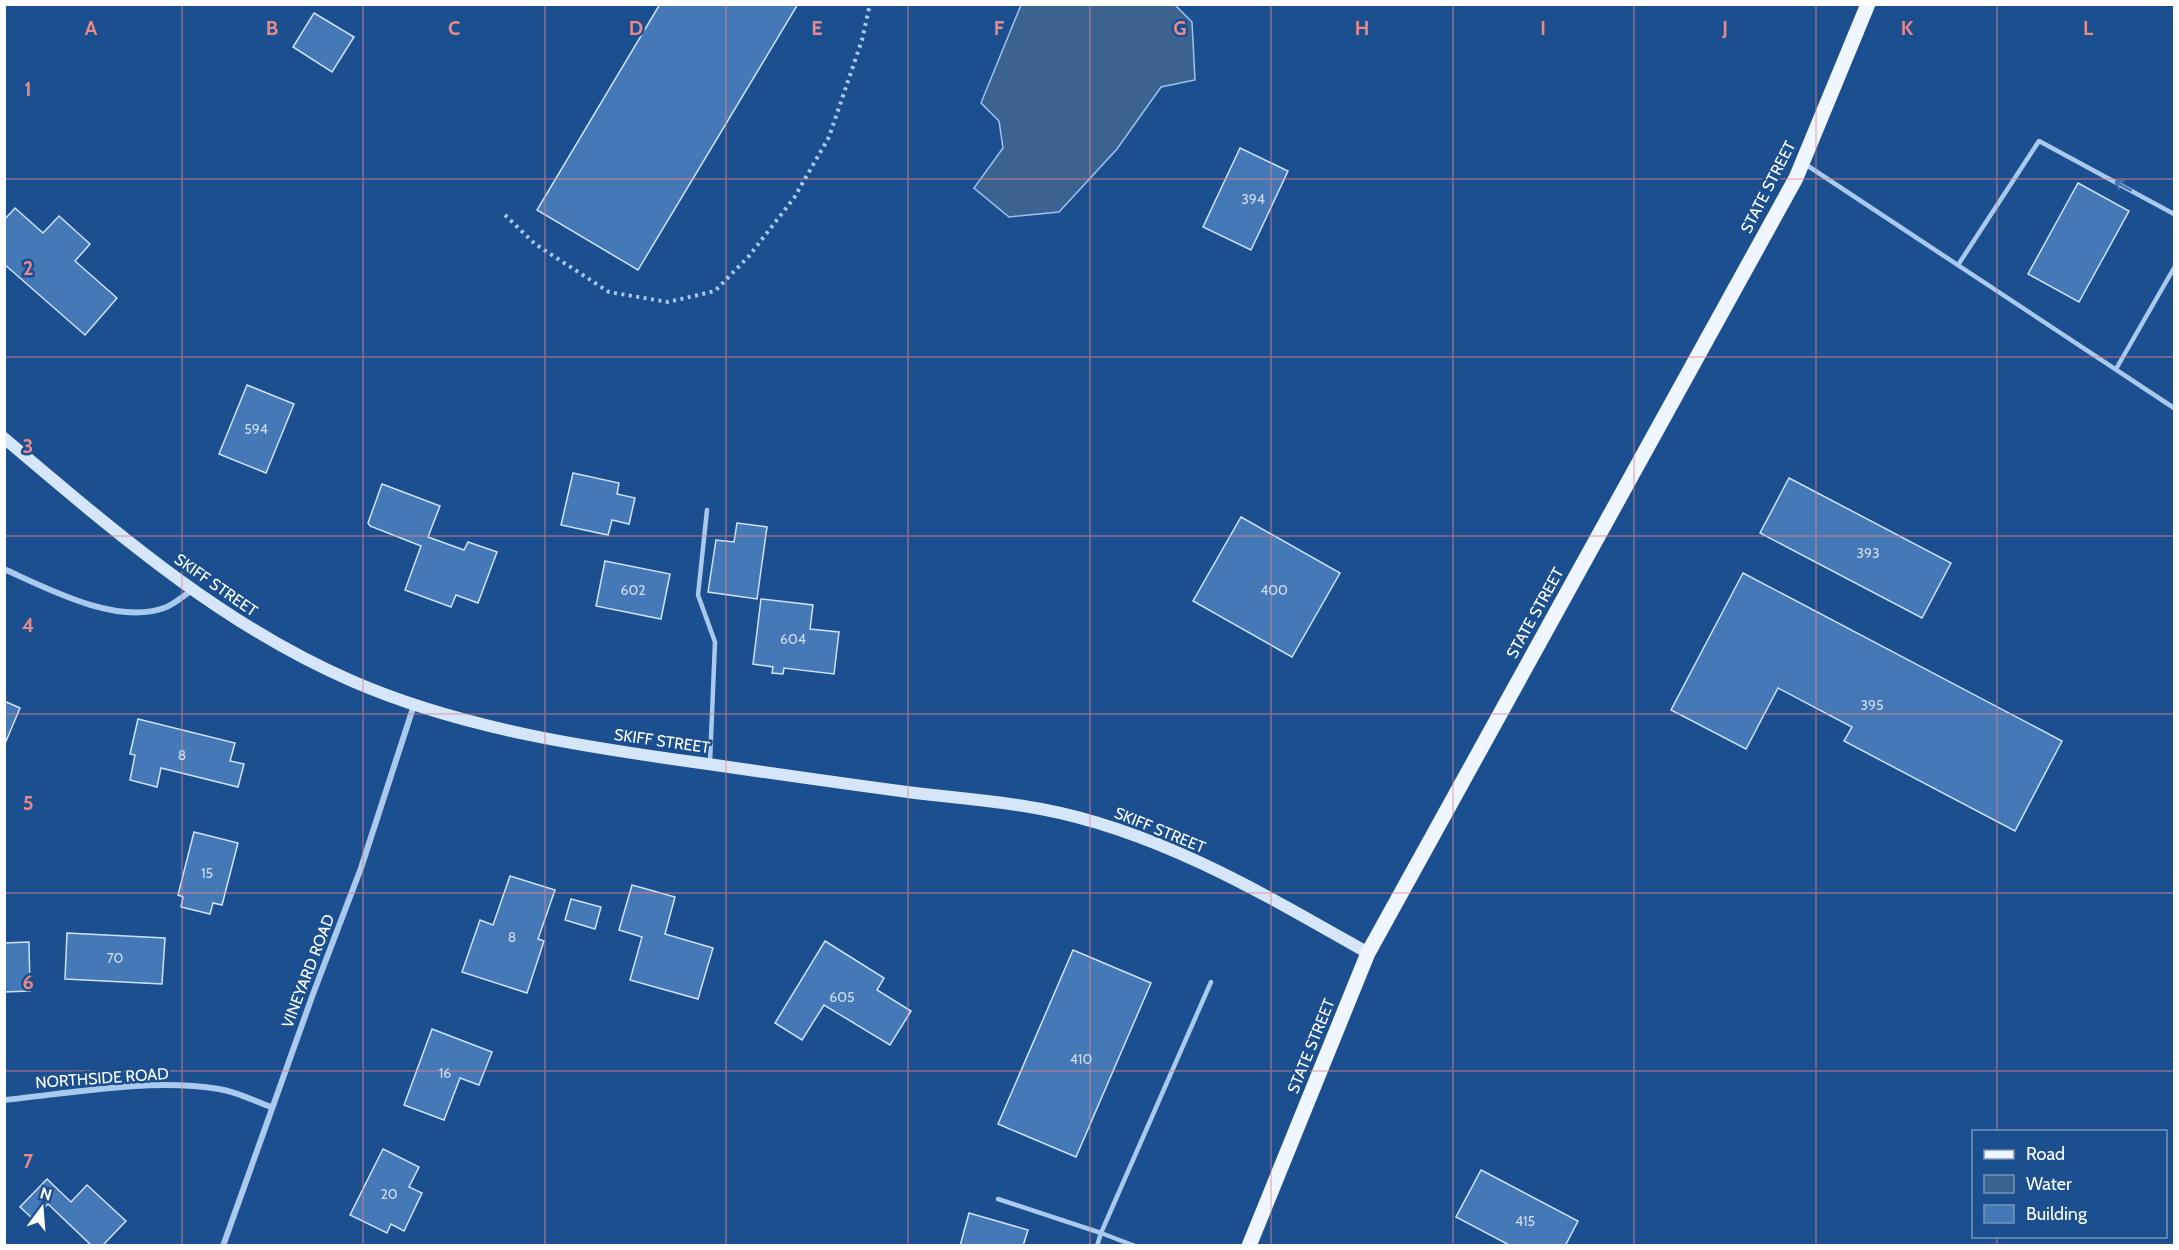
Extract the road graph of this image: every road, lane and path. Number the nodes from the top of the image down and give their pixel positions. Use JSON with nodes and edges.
{"nodes":[{"id":1,"x":870,"y":4,"type":"edge"},
{"id":2,"x":1868,"y":4,"type":"edge"},
{"id":3,"x":1802,"y":163,"type":"junction"},
{"id":4,"x":505,"y":214,"type":"dead end"},
{"id":5,"x":2175,"y":214,"type":"edge"},
{"id":6,"x":1958,"y":265,"type":"junction"},
{"id":7,"x":2175,"y":268,"type":"edge"},
{"id":8,"x":2116,"y":369,"type":"junction"},
{"id":9,"x":2175,"y":408,"type":"edge"},
{"id":10,"x":4,"y":438,"type":"edge"},
{"id":11,"x":707,"y":510,"type":"dead end"},
{"id":12,"x":4,"y":569,"type":"edge"},
{"id":13,"x":191,"y":591,"type":"junction"},
{"id":14,"x":414,"y":704,"type":"junction"},
{"id":15,"x":710,"y":765,"type":"junction"},
{"id":16,"x":1368,"y":953,"type":"junction"},
{"id":17,"x":1211,"y":982,"type":"dead end"},
{"id":18,"x":4,"y":1100,"type":"edge"},
{"id":19,"x":271,"y":1107,"type":"junction"},
{"id":20,"x":998,"y":1199,"type":"dead end"},
{"id":21,"x":1101,"y":1233,"type":"junction"},
{"id":22,"x":223,"y":1245,"type":"edge"},
{"id":23,"x":1097,"y":1245,"type":"edge"},
{"id":24,"x":1135,"y":1245,"type":"edge"},
{"id":25,"x":1249,"y":1245,"type":"edge"}],
"edges":[{"from":1,"to":4,"type":"path"},
{"from":2,"to":3,"type":"main road","name":"STATE STREET"},
{"from":3,"to":6,"type":"lane"},
{"from":3,"to":16,"type":"main road","name":"STATE STREET"},
{"from":5,"to":6,"type":"lane","one_way":true},
{"from":6,"to":8,"type":"lane"},
{"from":7,"to":8,"type":"lane"},
{"from":8,"to":9,"type":"lane"},
{"from":10,"to":13,"type":"main road","name":"SKIFF STREET"},
{"from":11,"to":15,"type":"lane"},
{"from":12,"to":13,"type":"street"},
{"from":13,"to":14,"type":"main road","name":"SKIFF STREET"},
{"from":14,"to":15,"type":"main road","name":"SKIFF STREET"},
{"from":14,"to":19,"type":"street","name":"VINEYARD ROAD"},
{"from":15,"to":16,"type":"main road","name":"SKIFF STREET"},
{"from":16,"to":25,"type":"main road","name":"STATE STREET"},
{"from":17,"to":21,"type":"lane"},
{"from":18,"to":19,"type":"street","name":"NORTHSIDE ROAD"},
{"from":19,"to":22,"type":"street","name":"VINEYARD ROAD"},
{"from":20,"to":21,"type":"lane"},
{"from":21,"to":23,"type":"lane"},
{"from":21,"to":24,"type":"lane"}]}
